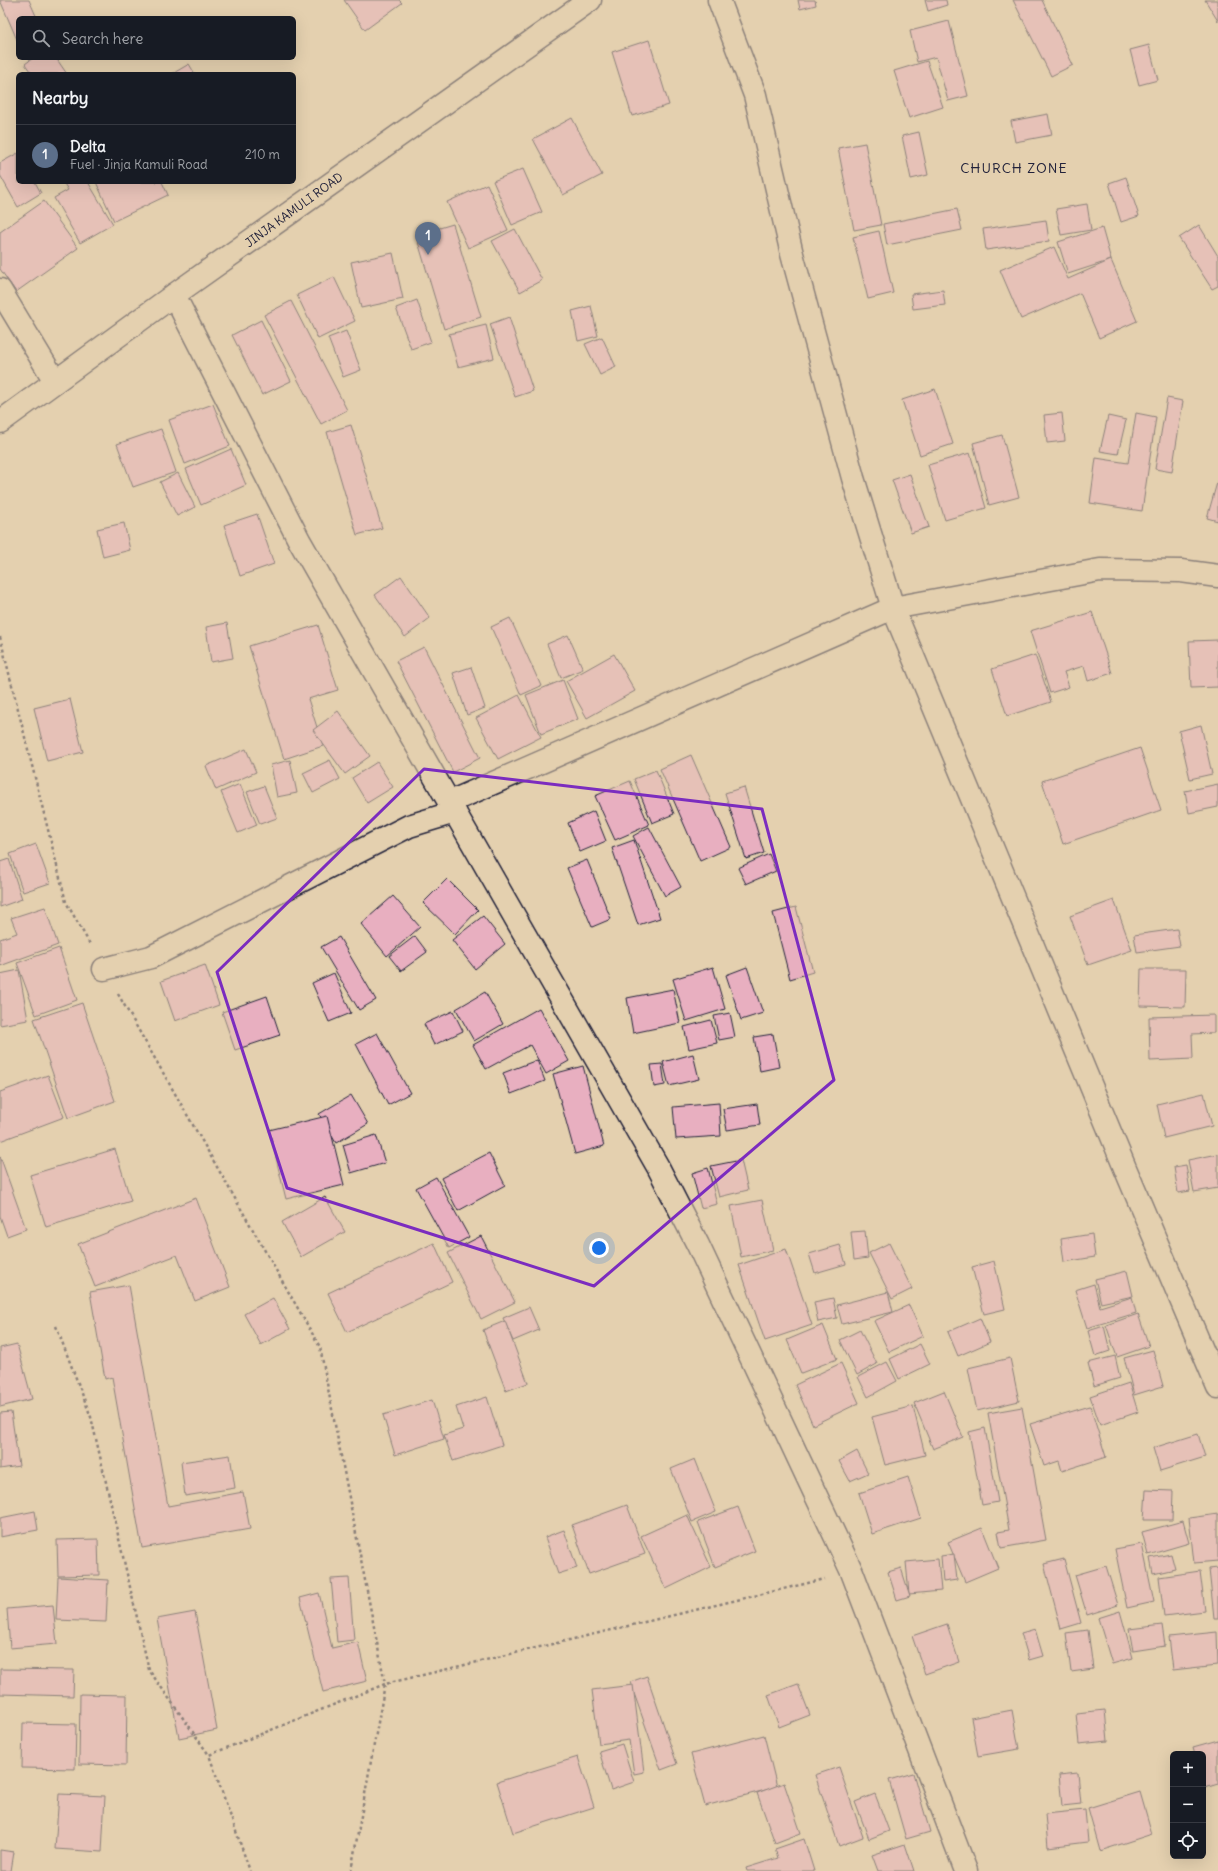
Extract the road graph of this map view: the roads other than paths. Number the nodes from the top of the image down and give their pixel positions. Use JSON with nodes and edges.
{"nodes":[{"id":1,"x":590,"y":0,"type":"edge"},
{"id":2,"x":719,"y":0,"type":"edge"},
{"id":3,"x":0,"y":290,"type":"edge"},
{"id":4,"x":174,"y":295,"type":"junction"},
{"id":5,"x":55,"y":381,"type":"junction"},
{"id":6,"x":0,"y":422,"type":"edge"},
{"id":7,"x":1218,"y":576,"type":"edge"},
{"id":8,"x":893,"y":608,"type":"junction"},
{"id":9,"x":453,"y":808,"type":"junction"},
{"id":10,"x":104,"y":969,"type":"road end"},
{"id":11,"x":1218,"y":1387,"type":"edge"},
{"id":12,"x":966,"y":1871,"type":"edge"}],
"edges":[{"from":1,"to":4,"type":"street","name":"JINJA KAMULI ROAD"},
{"from":2,"to":8,"type":"street"},
{"from":3,"to":5,"type":"street"},
{"from":4,"to":5,"type":"street","name":"JINJA KAMULI ROAD"},
{"from":4,"to":9,"type":"street"},
{"from":5,"to":6,"type":"street","name":"JINJA KAMULI ROAD"},
{"from":7,"to":8,"type":"street"},
{"from":8,"to":9,"type":"street"},
{"from":8,"to":11,"type":"street"},
{"from":9,"to":10,"type":"street"},
{"from":9,"to":12,"type":"street"}]}
